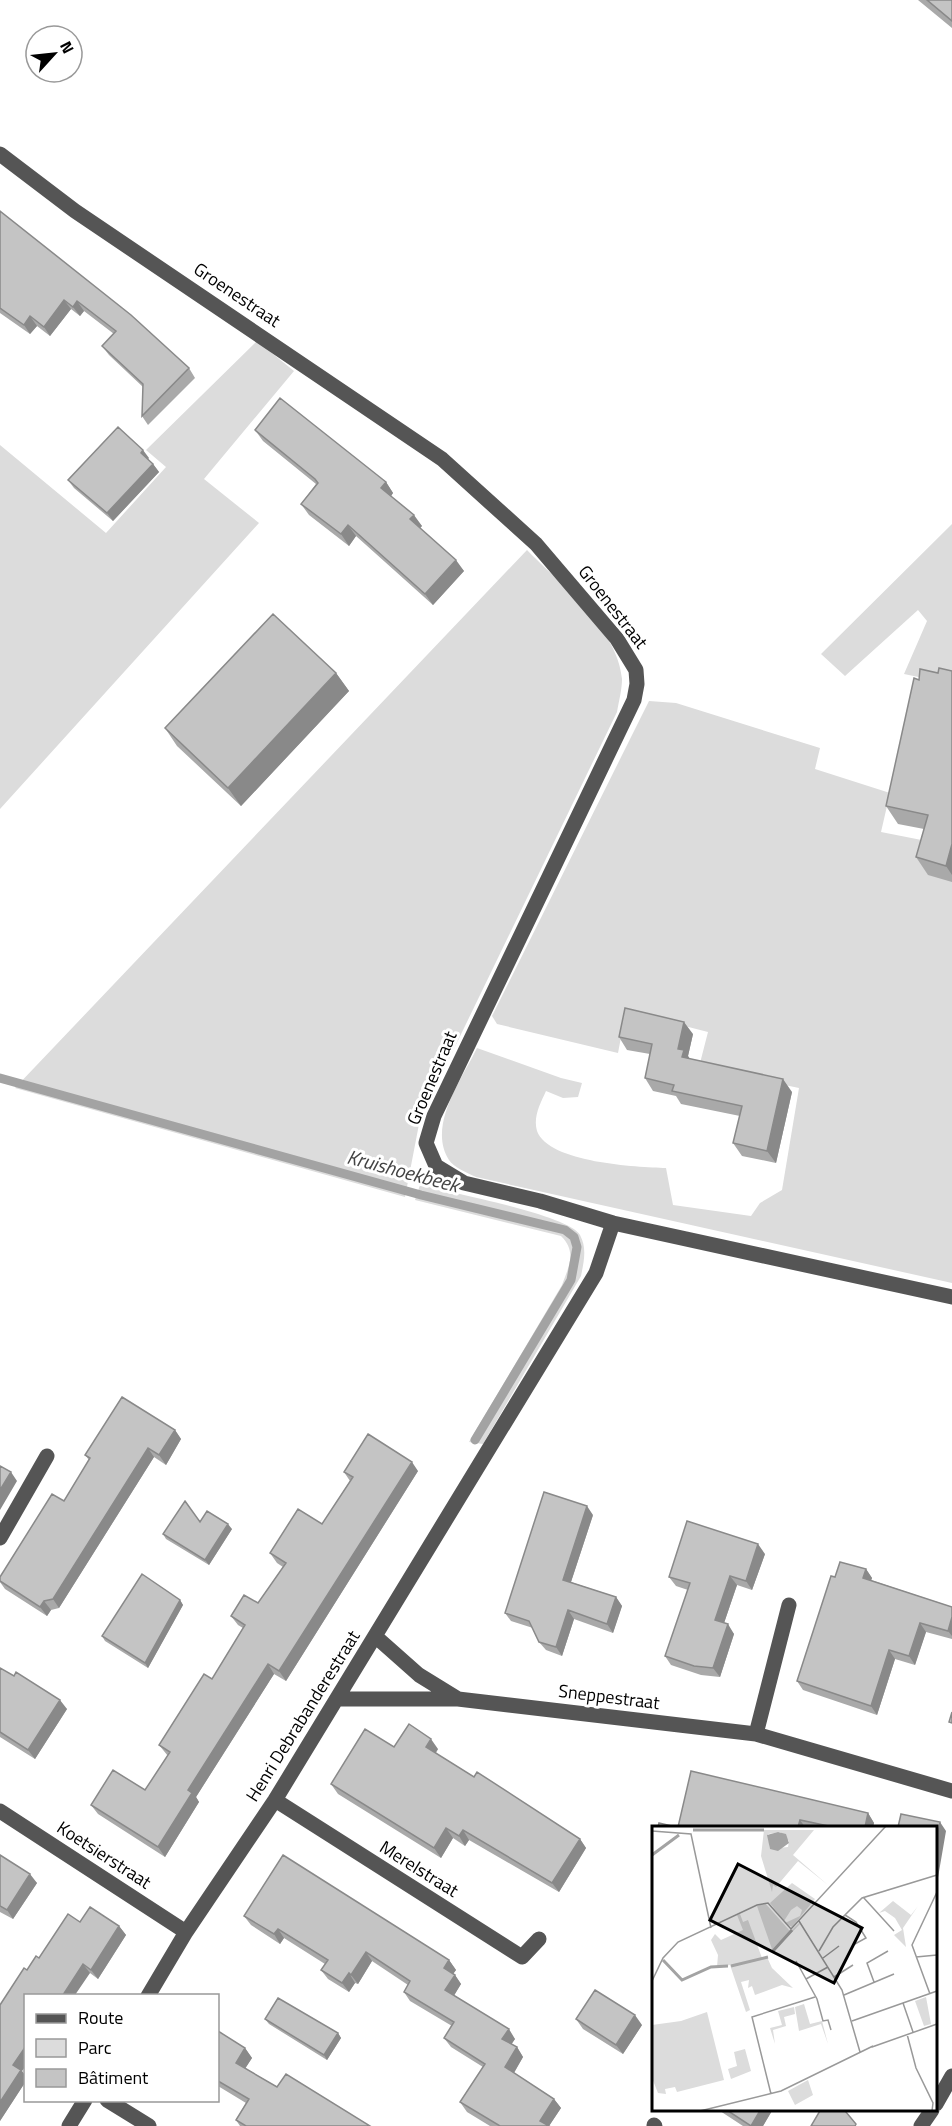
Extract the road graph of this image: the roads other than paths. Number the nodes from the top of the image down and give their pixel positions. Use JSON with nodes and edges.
{"nodes":[{"id":1,"x":0,"y":154,"type":"edge"},
{"id":2,"x":613,"y":1223,"type":"junction"},
{"id":3,"x":952,"y":1297,"type":"edge"},
{"id":4,"x":47,"y":1456,"type":"dead end"},
{"id":5,"x":0,"y":1538,"type":"edge"},
{"id":6,"x":789,"y":1605,"type":"dead end"},
{"id":7,"x":375,"y":1636,"type":"junction"},
{"id":8,"x":337,"y":1699,"type":"junction"},
{"id":9,"x":458,"y":1699,"type":"junction"},
{"id":10,"x":756,"y":1734,"type":"junction"},
{"id":11,"x":952,"y":1791,"type":"edge"},
{"id":12,"x":274,"y":1800,"type":"junction"},
{"id":13,"x":0,"y":1811,"type":"edge"},
{"id":14,"x":186,"y":1932,"type":"junction"},
{"id":15,"x":539,"y":1939,"type":"dead end"},
{"id":16,"x":149,"y":1994,"type":"edge"},
{"id":17,"x":952,"y":2076,"type":"edge"},
{"id":18,"x":84,"y":2102,"type":"edge"},
{"id":19,"x":110,"y":2102,"type":"edge"},
{"id":20,"x":937,"y":2102,"type":"edge"},
{"id":21,"x":931,"y":2111,"type":"edge"},
{"id":22,"x":69,"y":2126,"type":"edge"},
{"id":23,"x":149,"y":2126,"type":"edge"},
{"id":24,"x":921,"y":2126,"type":"edge"}],
"edges":[{"from":1,"to":2,"type":"street","name":"Groenestraat"},
{"from":2,"to":3,"type":"street","name":"Groenestraat"},
{"from":2,"to":7,"type":"street","name":"Henri Debrabanderestraat"},
{"from":4,"to":5,"type":"street"},
{"from":6,"to":10,"type":"street"},
{"from":7,"to":8,"type":"street","name":"Henri Debrabanderestraat"},
{"from":7,"to":9,"type":"street","name":"Sneppestraat"},
{"from":8,"to":9,"type":"street","name":"Sneppestraat"},
{"from":8,"to":12,"type":"street","name":"Henri Debrabanderestraat"},
{"from":9,"to":10,"type":"street","name":"Sneppestraat"},
{"from":10,"to":11,"type":"street","name":"Sneppestraat"},
{"from":12,"to":14,"type":"street","name":"Henri Debrabanderestraat"},
{"from":12,"to":15,"type":"street","name":"Merelstraat"},
{"from":13,"to":14,"type":"street","name":"Koetsierstraat"},
{"from":14,"to":16,"type":"street","name":"Henri Debrabanderestraat"},
{"from":17,"to":20,"type":"street"},
{"from":18,"to":22,"type":"street"},
{"from":19,"to":23,"type":"street"},
{"from":21,"to":24,"type":"street"}]}
